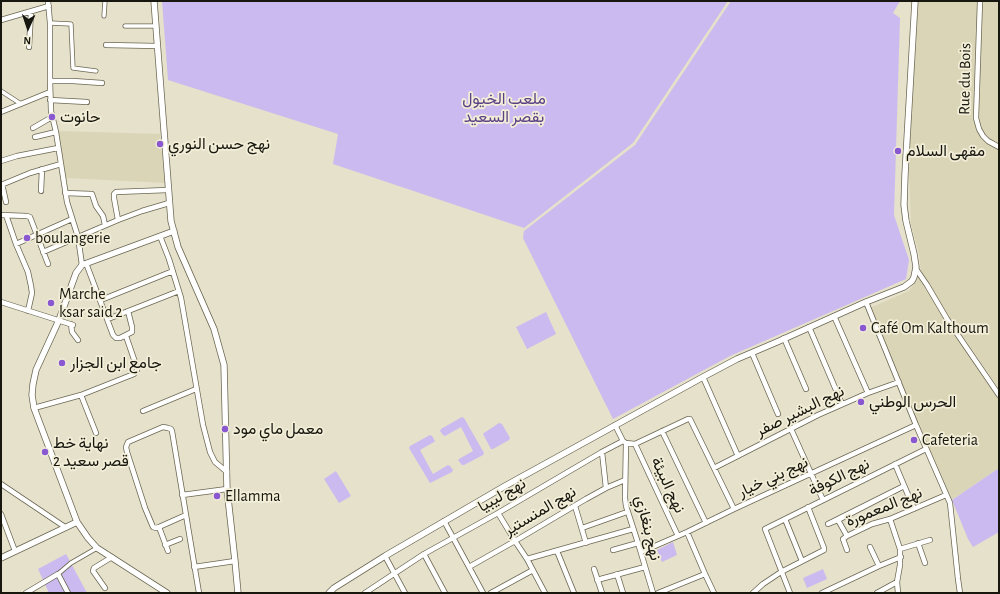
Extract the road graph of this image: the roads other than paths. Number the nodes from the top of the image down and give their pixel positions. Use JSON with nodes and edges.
{"nodes":[{"id":1,"x":48,"y":1,"type":"edge"},
{"id":2,"x":105,"y":1,"type":"edge"},
{"id":3,"x":154,"y":1,"type":"edge"},
{"id":4,"x":915,"y":1,"type":"edge"},
{"id":5,"x":980,"y":1,"type":"edge"},
{"id":6,"x":49,"y":6,"type":"junction"},
{"id":7,"x":31,"y":12,"type":"junction"},
{"id":8,"x":104,"y":16,"type":"dead end"},
{"id":9,"x":1,"y":20,"type":"edge"},
{"id":10,"x":50,"y":22,"type":"junction"},
{"id":11,"x":125,"y":26,"type":"dead end"},
{"id":12,"x":156,"y":26,"type":"junction"},
{"id":13,"x":106,"y":45,"type":"dead end"},
{"id":14,"x":157,"y":46,"type":"junction"},
{"id":15,"x":28,"y":47,"type":"dead end"},
{"id":16,"x":96,"y":70,"type":"dead end"},
{"id":17,"x":50,"y":81,"type":"junction"},
{"id":18,"x":102,"y":83,"type":"dead end"},
{"id":19,"x":1,"y":91,"type":"edge"},
{"id":20,"x":50,"y":92,"type":"junction"},
{"id":21,"x":50,"y":100,"type":"junction"},
{"id":22,"x":87,"y":102,"type":"dead end"},
{"id":23,"x":21,"y":104,"type":"junction"},
{"id":24,"x":1,"y":112,"type":"edge"},
{"id":25,"x":52,"y":117,"type":"junction"},
{"id":26,"x":33,"y":128,"type":"dead end"},
{"id":27,"x":56,"y":132,"type":"junction"},
{"id":28,"x":35,"y":137,"type":"dead end"},
{"id":29,"x":999,"y":147,"type":"edge"},
{"id":30,"x":58,"y":148,"type":"junction"},
{"id":31,"x":1,"y":161,"type":"edge"},
{"id":32,"x":61,"y":164,"type":"junction"},
{"id":33,"x":42,"y":170,"type":"junction"},
{"id":34,"x":2,"y":185,"type":"edge"},
{"id":35,"x":168,"y":190,"type":"junction"},
{"id":36,"x":41,"y":191,"type":"dead end"},
{"id":37,"x":65,"y":193,"type":"junction"},
{"id":38,"x":6,"y":202,"type":"dead end"},
{"id":39,"x":169,"y":203,"type":"junction"},
{"id":40,"x":3,"y":215,"type":"edge"},
{"id":41,"x":72,"y":219,"type":"junction"},
{"id":42,"x":118,"y":220,"type":"junction"},
{"id":43,"x":105,"y":225,"type":"junction"},
{"id":44,"x":174,"y":231,"type":"junction"},
{"id":45,"x":37,"y":235,"type":"junction"},
{"id":46,"x":160,"y":236,"type":"junction"},
{"id":47,"x":78,"y":237,"type":"junction"},
{"id":48,"x":16,"y":244,"type":"junction"},
{"id":49,"x":43,"y":252,"type":"junction"},
{"id":50,"x":48,"y":264,"type":"dead end"},
{"id":51,"x":84,"y":264,"type":"junction"},
{"id":52,"x":916,"y":269,"type":"junction"},
{"id":53,"x":173,"y":270,"type":"junction"},
{"id":54,"x":179,"y":291,"type":"junction"},
{"id":55,"x":101,"y":300,"type":"junction"},
{"id":56,"x":1,"y":302,"type":"edge"},
{"id":57,"x":866,"y":302,"type":"junction"},
{"id":58,"x":28,"y":311,"type":"junction"},
{"id":59,"x":128,"y":311,"type":"junction"},
{"id":60,"x":834,"y":316,"type":"junction"},
{"id":61,"x":108,"y":319,"type":"junction"},
{"id":62,"x":59,"y":320,"type":"junction"},
{"id":63,"x":809,"y":327,"type":"junction"},
{"id":64,"x":126,"y":336,"type":"junction"},
{"id":65,"x":784,"y":338,"type":"junction"},
{"id":66,"x":78,"y":340,"type":"dead end"},
{"id":67,"x":752,"y":353,"type":"junction"},
{"id":68,"x":703,"y":377,"type":"junction"},
{"id":69,"x":899,"y":382,"type":"junction"},
{"id":70,"x":196,"y":389,"type":"junction"},
{"id":71,"x":806,"y":389,"type":"dead end"},
{"id":72,"x":868,"y":394,"type":"junction"},
{"id":73,"x":81,"y":395,"type":"junction"},
{"id":74,"x":999,"y":395,"type":"edge"},
{"id":75,"x":842,"y":404,"type":"junction"},
{"id":76,"x":34,"y":408,"type":"junction"},
{"id":77,"x":143,"y":411,"type":"dead end"},
{"id":78,"x":778,"y":414,"type":"dead end"},
{"id":79,"x":614,"y":425,"type":"junction"},
{"id":80,"x":916,"y":425,"type":"junction"},
{"id":81,"x":791,"y":429,"type":"junction"},
{"id":82,"x":662,"y":431,"type":"junction"},
{"id":83,"x":96,"y":433,"type":"dead end"},
{"id":84,"x":624,"y":442,"type":"junction"},
{"id":85,"x":635,"y":444,"type":"junction"},
{"id":86,"x":926,"y":449,"type":"junction"},
{"id":87,"x":602,"y":452,"type":"junction"},
{"id":88,"x":738,"y":456,"type":"junction"},
{"id":89,"x":895,"y":464,"type":"junction"},
{"id":90,"x":714,"y":468,"type":"junction"},
{"id":91,"x":227,"y":472,"type":"junction"},
{"id":92,"x":812,"y":473,"type":"junction"},
{"id":93,"x":625,"y":480,"type":"junction"},
{"id":94,"x":1,"y":484,"type":"edge"},
{"id":95,"x":904,"y":486,"type":"junction"},
{"id":96,"x":606,"y":488,"type":"junction"},
{"id":97,"x":227,"y":489,"type":"junction"},
{"id":98,"x":182,"y":495,"type":"junction"},
{"id":99,"x":946,"y":495,"type":"junction"},
{"id":100,"x":823,"y":500,"type":"junction"},
{"id":101,"x":575,"y":506,"type":"junction"},
{"id":102,"x":808,"y":507,"type":"junction"},
{"id":103,"x":734,"y":509,"type":"junction"},
{"id":104,"x":914,"y":509,"type":"junction"},
{"id":105,"x":628,"y":512,"type":"junction"},
{"id":106,"x":498,"y":513,"type":"junction"},
{"id":107,"x":1,"y":514,"type":"edge"},
{"id":108,"x":186,"y":515,"type":"junction"},
{"id":109,"x":785,"y":519,"type":"junction"},
{"id":110,"x":890,"y":519,"type":"junction"},
{"id":111,"x":838,"y":520,"type":"junction"},
{"id":112,"x":444,"y":521,"type":"junction"},
{"id":113,"x":77,"y":522,"type":"junction"},
{"id":114,"x":706,"y":523,"type":"junction"},
{"id":115,"x":65,"y":527,"type":"junction"},
{"id":116,"x":159,"y":527,"type":"junction"},
{"id":117,"x":582,"y":528,"type":"junction"},
{"id":118,"x":633,"y":529,"type":"junction"},
{"id":119,"x":687,"y":532,"type":"junction"},
{"id":120,"x":678,"y":536,"type":"junction"},
{"id":121,"x":847,"y":536,"type":"junction"},
{"id":122,"x":453,"y":538,"type":"junction"},
{"id":123,"x":180,"y":539,"type":"dead end"},
{"id":124,"x":930,"y":540,"type":"dead end"},
{"id":125,"x":515,"y":542,"type":"junction"},
{"id":126,"x":586,"y":543,"type":"junction"},
{"id":127,"x":638,"y":543,"type":"junction"},
{"id":128,"x":918,"y":543,"type":"junction"},
{"id":129,"x":165,"y":544,"type":"junction"},
{"id":130,"x":870,"y":547,"type":"dead end"},
{"id":131,"x":98,"y":548,"type":"junction"},
{"id":132,"x":900,"y":549,"type":"junction"},
{"id":133,"x":613,"y":550,"type":"dead end"},
{"id":134,"x":847,"y":550,"type":"dead end"},
{"id":135,"x":16,"y":551,"type":"junction"},
{"id":136,"x":168,"y":551,"type":"dead end"},
{"id":137,"x":558,"y":551,"type":"junction"},
{"id":138,"x":641,"y":552,"type":"junction"},
{"id":139,"x":424,"y":554,"type":"junction"},
{"id":140,"x":385,"y":556,"type":"junction"},
{"id":141,"x":112,"y":557,"type":"junction"},
{"id":142,"x":900,"y":557,"type":"junction"},
{"id":143,"x":1,"y":558,"type":"edge"},
{"id":144,"x":527,"y":560,"type":"junction"},
{"id":145,"x":235,"y":561,"type":"junction"},
{"id":146,"x":802,"y":561,"type":"junction"},
{"id":147,"x":925,"y":563,"type":"dead end"},
{"id":148,"x":194,"y":566,"type":"junction"},
{"id":149,"x":879,"y":566,"type":"junction"},
{"id":150,"x":469,"y":567,"type":"junction"},
{"id":151,"x":645,"y":568,"type":"junction"},
{"id":152,"x":594,"y":569,"type":"dead end"},
{"id":153,"x":533,"y":570,"type":"junction"},
{"id":154,"x":781,"y":572,"type":"junction"},
{"id":155,"x":58,"y":574,"type":"junction"},
{"id":156,"x":395,"y":574,"type":"junction"},
{"id":157,"x":617,"y":574,"type":"junction"},
{"id":158,"x":705,"y":574,"type":"junction"},
{"id":159,"x":597,"y":580,"type":"junction"},
{"id":160,"x":897,"y":582,"type":"junction"},
{"id":161,"x":105,"y":588,"type":"dead end"},
{"id":162,"x":28,"y":592,"type":"edge"},
{"id":163,"x":68,"y":593,"type":"edge"},
{"id":164,"x":168,"y":593,"type":"edge"},
{"id":165,"x":199,"y":593,"type":"edge"},
{"id":166,"x":238,"y":593,"type":"edge"},
{"id":167,"x":329,"y":593,"type":"edge"},
{"id":168,"x":365,"y":593,"type":"edge"},
{"id":169,"x":405,"y":593,"type":"edge"},
{"id":170,"x":445,"y":593,"type":"edge"},
{"id":171,"x":483,"y":593,"type":"edge"},
{"id":172,"x":491,"y":593,"type":"edge"},
{"id":173,"x":545,"y":593,"type":"edge"},
{"id":174,"x":574,"y":593,"type":"edge"},
{"id":175,"x":602,"y":593,"type":"edge"},
{"id":176,"x":623,"y":593,"type":"edge"},
{"id":177,"x":653,"y":593,"type":"edge"},
{"id":178,"x":658,"y":593,"type":"edge"},
{"id":179,"x":714,"y":593,"type":"edge"},
{"id":180,"x":753,"y":593,"type":"edge"},
{"id":181,"x":790,"y":593,"type":"edge"},
{"id":182,"x":822,"y":593,"type":"edge"},
{"id":183,"x":877,"y":593,"type":"edge"},
{"id":184,"x":898,"y":593,"type":"edge"},
{"id":185,"x":960,"y":593,"type":"edge"}],
"edges":[{"from":1,"to":6,"type":"street"},
{"from":2,"to":8,"type":"street"},
{"from":3,"to":12,"type":"street"},
{"from":4,"to":52,"type":"street"},
{"from":5,"to":29,"type":"street","name":"Rue du Bois"},
{"from":6,"to":7,"type":"street"},
{"from":6,"to":10,"type":"street"},
{"from":7,"to":9,"type":"street"},
{"from":7,"to":15,"type":"street"},
{"from":10,"to":16,"type":"street"},
{"from":10,"to":17,"type":"street"},
{"from":11,"to":12,"type":"street"},
{"from":12,"to":14,"type":"street"},
{"from":13,"to":14,"type":"street"},
{"from":14,"to":35,"type":"street"},
{"from":17,"to":18,"type":"street"},
{"from":17,"to":20,"type":"street"},
{"from":19,"to":23,"type":"street"},
{"from":20,"to":21,"type":"street"},
{"from":20,"to":23,"type":"street"},
{"from":21,"to":22,"type":"street"},
{"from":21,"to":25,"type":"street"},
{"from":23,"to":24,"type":"street"},
{"from":25,"to":26,"type":"street"},
{"from":25,"to":27,"type":"street"},
{"from":27,"to":28,"type":"street"},
{"from":27,"to":30,"type":"street"},
{"from":30,"to":31,"type":"street"},
{"from":30,"to":32,"type":"street"},
{"from":32,"to":33,"type":"street"},
{"from":32,"to":37,"type":"street"},
{"from":33,"to":34,"type":"street"},
{"from":33,"to":36,"type":"street"},
{"from":34,"to":38,"type":"street"},
{"from":35,"to":39,"type":"street"},
{"from":35,"to":42,"type":"street"},
{"from":37,"to":41,"type":"street"},
{"from":37,"to":43,"type":"street"},
{"from":39,"to":42,"type":"street"},
{"from":39,"to":44,"type":"street"},
{"from":40,"to":45,"type":"street"},
{"from":40,"to":48,"type":"street"},
{"from":41,"to":45,"type":"street"},
{"from":41,"to":47,"type":"street"},
{"from":42,"to":43,"type":"street"},
{"from":43,"to":47,"type":"street"},
{"from":44,"to":46,"type":"street"},
{"from":44,"to":91,"type":"street"},
{"from":45,"to":48,"type":"street"},
{"from":45,"to":49,"type":"street"},
{"from":46,"to":51,"type":"street"},
{"from":46,"to":53,"type":"street"},
{"from":47,"to":49,"type":"street"},
{"from":47,"to":51,"type":"street"},
{"from":48,"to":58,"type":"street"},
{"from":49,"to":50,"type":"street"},
{"from":51,"to":55,"type":"street"},
{"from":51,"to":62,"type":"street"},
{"from":52,"to":57,"type":"street"},
{"from":52,"to":74,"type":"street"},
{"from":53,"to":54,"type":"street"},
{"from":53,"to":55,"type":"street"},
{"from":54,"to":59,"type":"street"},
{"from":54,"to":70,"type":"street"},
{"from":55,"to":61,"type":"street"},
{"from":56,"to":58,"type":"street"},
{"from":57,"to":60,"type":"street"},
{"from":57,"to":69,"type":"street"},
{"from":58,"to":62,"type":"street"},
{"from":59,"to":61,"type":"street"},
{"from":59,"to":64,"type":"street"},
{"from":60,"to":63,"type":"street"},
{"from":60,"to":72,"type":"street"},
{"from":61,"to":64,"type":"street"},
{"from":62,"to":66,"type":"street"},
{"from":62,"to":76,"type":"street"},
{"from":63,"to":65,"type":"street"},
{"from":63,"to":75,"type":"street"},
{"from":64,"to":73,"type":"street"},
{"from":65,"to":67,"type":"street"},
{"from":65,"to":71,"type":"street"},
{"from":67,"to":68,"type":"street"},
{"from":67,"to":78,"type":"street"},
{"from":68,"to":79,"type":"street"},
{"from":68,"to":88,"type":"street"},
{"from":69,"to":72,"type":"street","name":"نهج البشير صفر"},
{"from":69,"to":80,"type":"street"},
{"from":70,"to":77,"type":"street"},
{"from":70,"to":91,"type":"street"},
{"from":72,"to":75,"type":"street","name":"نهج البشير صفر"},
{"from":73,"to":76,"type":"street"},
{"from":73,"to":83,"type":"street"},
{"from":75,"to":81,"type":"street","name":"نهج البشير صفر"},
{"from":76,"to":113,"type":"street"},
{"from":79,"to":84,"type":"street","name":"نهج بنغازي"},
{"from":79,"to":112,"type":"street"},
{"from":80,"to":86,"type":"street"},
{"from":80,"to":92,"type":"street","name":"نهج بني خيار"},
{"from":81,"to":88,"type":"street","name":"نهج البشير صفر"},
{"from":81,"to":92,"type":"street"},
{"from":82,"to":85,"type":"street"},
{"from":82,"to":90,"type":"street"},
{"from":82,"to":114,"type":"street"},
{"from":84,"to":85,"type":"street"},
{"from":84,"to":87,"type":"street","name":"نهج ليبيا"},
{"from":84,"to":93,"type":"street","name":"نهج بنغازي"},
{"from":85,"to":120,"type":"street","name":"نهج البيئة"},
{"from":86,"to":89,"type":"street","name":"نهج الكوفة"},
{"from":86,"to":99,"type":"street"},
{"from":87,"to":96,"type":"street"},
{"from":87,"to":106,"type":"street","name":"نهج ليبيا"},
{"from":88,"to":90,"type":"street","name":"نهج البشير صفر"},
{"from":89,"to":95,"type":"street"},
{"from":89,"to":100,"type":"street","name":"نهج الكوفة"},
{"from":90,"to":103,"type":"street"},
{"from":91,"to":97,"type":"street"},
{"from":92,"to":100,"type":"street"},
{"from":92,"to":103,"type":"street","name":"نهج بني خيار"},
{"from":93,"to":96,"type":"street","name":"نهج المنستير"},
{"from":93,"to":105,"type":"street","name":"نهج بنغازي"},
{"from":94,"to":115,"type":"street"},
{"from":95,"to":104,"type":"street"},
{"from":95,"to":111,"type":"street"},
{"from":95,"to":111,"type":"street"},
{"from":96,"to":101,"type":"street","name":"نهج المنستير"},
{"from":97,"to":98,"type":"street"},
{"from":97,"to":145,"type":"street"},
{"from":98,"to":108,"type":"street"},
{"from":98,"to":116,"type":"street"},
{"from":99,"to":104,"type":"street","name":"نهج المعمورة"},
{"from":99,"to":185,"type":"street"},
{"from":100,"to":102,"type":"street","name":"نهج الكوفة"},
{"from":101,"to":117,"type":"street"},
{"from":101,"to":125,"type":"street","name":"نهج المنستير"},
{"from":102,"to":109,"type":"street","name":"نهج الكوفة"},
{"from":102,"to":146,"type":"street"},
{"from":103,"to":114,"type":"street","name":"نهج بني خيار"},
{"from":104,"to":110,"type":"street","name":"نهج المعمورة"},
{"from":105,"to":117,"type":"street"},
{"from":105,"to":118,"type":"street","name":"نهج بنغازي"},
{"from":106,"to":122,"type":"street","name":"نهج ليبيا"},
{"from":106,"to":125,"type":"street"},
{"from":107,"to":135,"type":"street"},
{"from":108,"to":116,"type":"street"},
{"from":108,"to":148,"type":"street"},
{"from":109,"to":146,"type":"street"},
{"from":109,"to":154,"type":"street","name":"نهج الكوفة"},
{"from":110,"to":121,"type":"street","name":"نهج المعمورة"},
{"from":110,"to":132,"type":"street"},
{"from":111,"to":121,"type":"street"},
{"from":112,"to":122,"type":"street"},
{"from":112,"to":140,"type":"street"},
{"from":113,"to":115,"type":"street"},
{"from":113,"to":131,"type":"street"},
{"from":114,"to":119,"type":"street","name":"نهج بني خيار"},
{"from":115,"to":135,"type":"street"},
{"from":116,"to":129,"type":"street"},
{"from":117,"to":126,"type":"street"},
{"from":118,"to":126,"type":"street"},
{"from":118,"to":127,"type":"street","name":"نهج بنغازي"},
{"from":119,"to":120,"type":"street","name":"نهج بني خيار"},
{"from":119,"to":158,"type":"street"},
{"from":120,"to":138,"type":"street","name":"نهج بني خيار"},
{"from":121,"to":134,"type":"street","name":"نهج المعمورة"},
{"from":122,"to":139,"type":"street","name":"نهج ليبيا"},
{"from":122,"to":150,"type":"street"},
{"from":123,"to":129,"type":"street"},
{"from":124,"to":128,"type":"street"},
{"from":125,"to":144,"type":"street"},
{"from":125,"to":150,"type":"street","name":"نهج المنستير"},
{"from":126,"to":137,"type":"street"},
{"from":127,"to":133,"type":"street"},
{"from":127,"to":138,"type":"street","name":"نهج بنغازي"},
{"from":128,"to":132,"type":"street"},
{"from":128,"to":147,"type":"street"},
{"from":129,"to":136,"type":"street"},
{"from":130,"to":149,"type":"street"},
{"from":131,"to":141,"type":"street"},
{"from":131,"to":155,"type":"street"},
{"from":132,"to":142,"type":"street"},
{"from":135,"to":143,"type":"street"},
{"from":137,"to":144,"type":"street"},
{"from":137,"to":174,"type":"street"},
{"from":138,"to":151,"type":"street","name":"نهج بنغازي"},
{"from":139,"to":156,"type":"street","name":"نهج ليبيا"},
{"from":139,"to":170,"type":"street"},
{"from":140,"to":156,"type":"street"},
{"from":140,"to":167,"type":"street"},
{"from":141,"to":161,"type":"street"},
{"from":141,"to":164,"type":"street"},
{"from":142,"to":149,"type":"street"},
{"from":142,"to":160,"type":"street"},
{"from":144,"to":153,"type":"street"},
{"from":145,"to":148,"type":"street"},
{"from":145,"to":166,"type":"street"},
{"from":146,"to":154,"type":"street"},
{"from":148,"to":165,"type":"street"},
{"from":149,"to":182,"type":"street"},
{"from":150,"to":171,"type":"street"},
{"from":151,"to":157,"type":"street"},
{"from":151,"to":177,"type":"street","name":"نهج بنغازي"},
{"from":152,"to":159,"type":"street"},
{"from":153,"to":172,"type":"street"},
{"from":153,"to":173,"type":"street"},
{"from":154,"to":180,"type":"street"},
{"from":154,"to":181,"type":"street"},
{"from":155,"to":162,"type":"street"},
{"from":155,"to":163,"type":"street"},
{"from":156,"to":168,"type":"street","name":"نهج ليبيا"},
{"from":156,"to":169,"type":"street"},
{"from":157,"to":159,"type":"street"},
{"from":157,"to":176,"type":"street"},
{"from":158,"to":178,"type":"street"},
{"from":158,"to":179,"type":"street"},
{"from":159,"to":175,"type":"street"},
{"from":160,"to":183,"type":"street"},
{"from":160,"to":184,"type":"street"}]}
